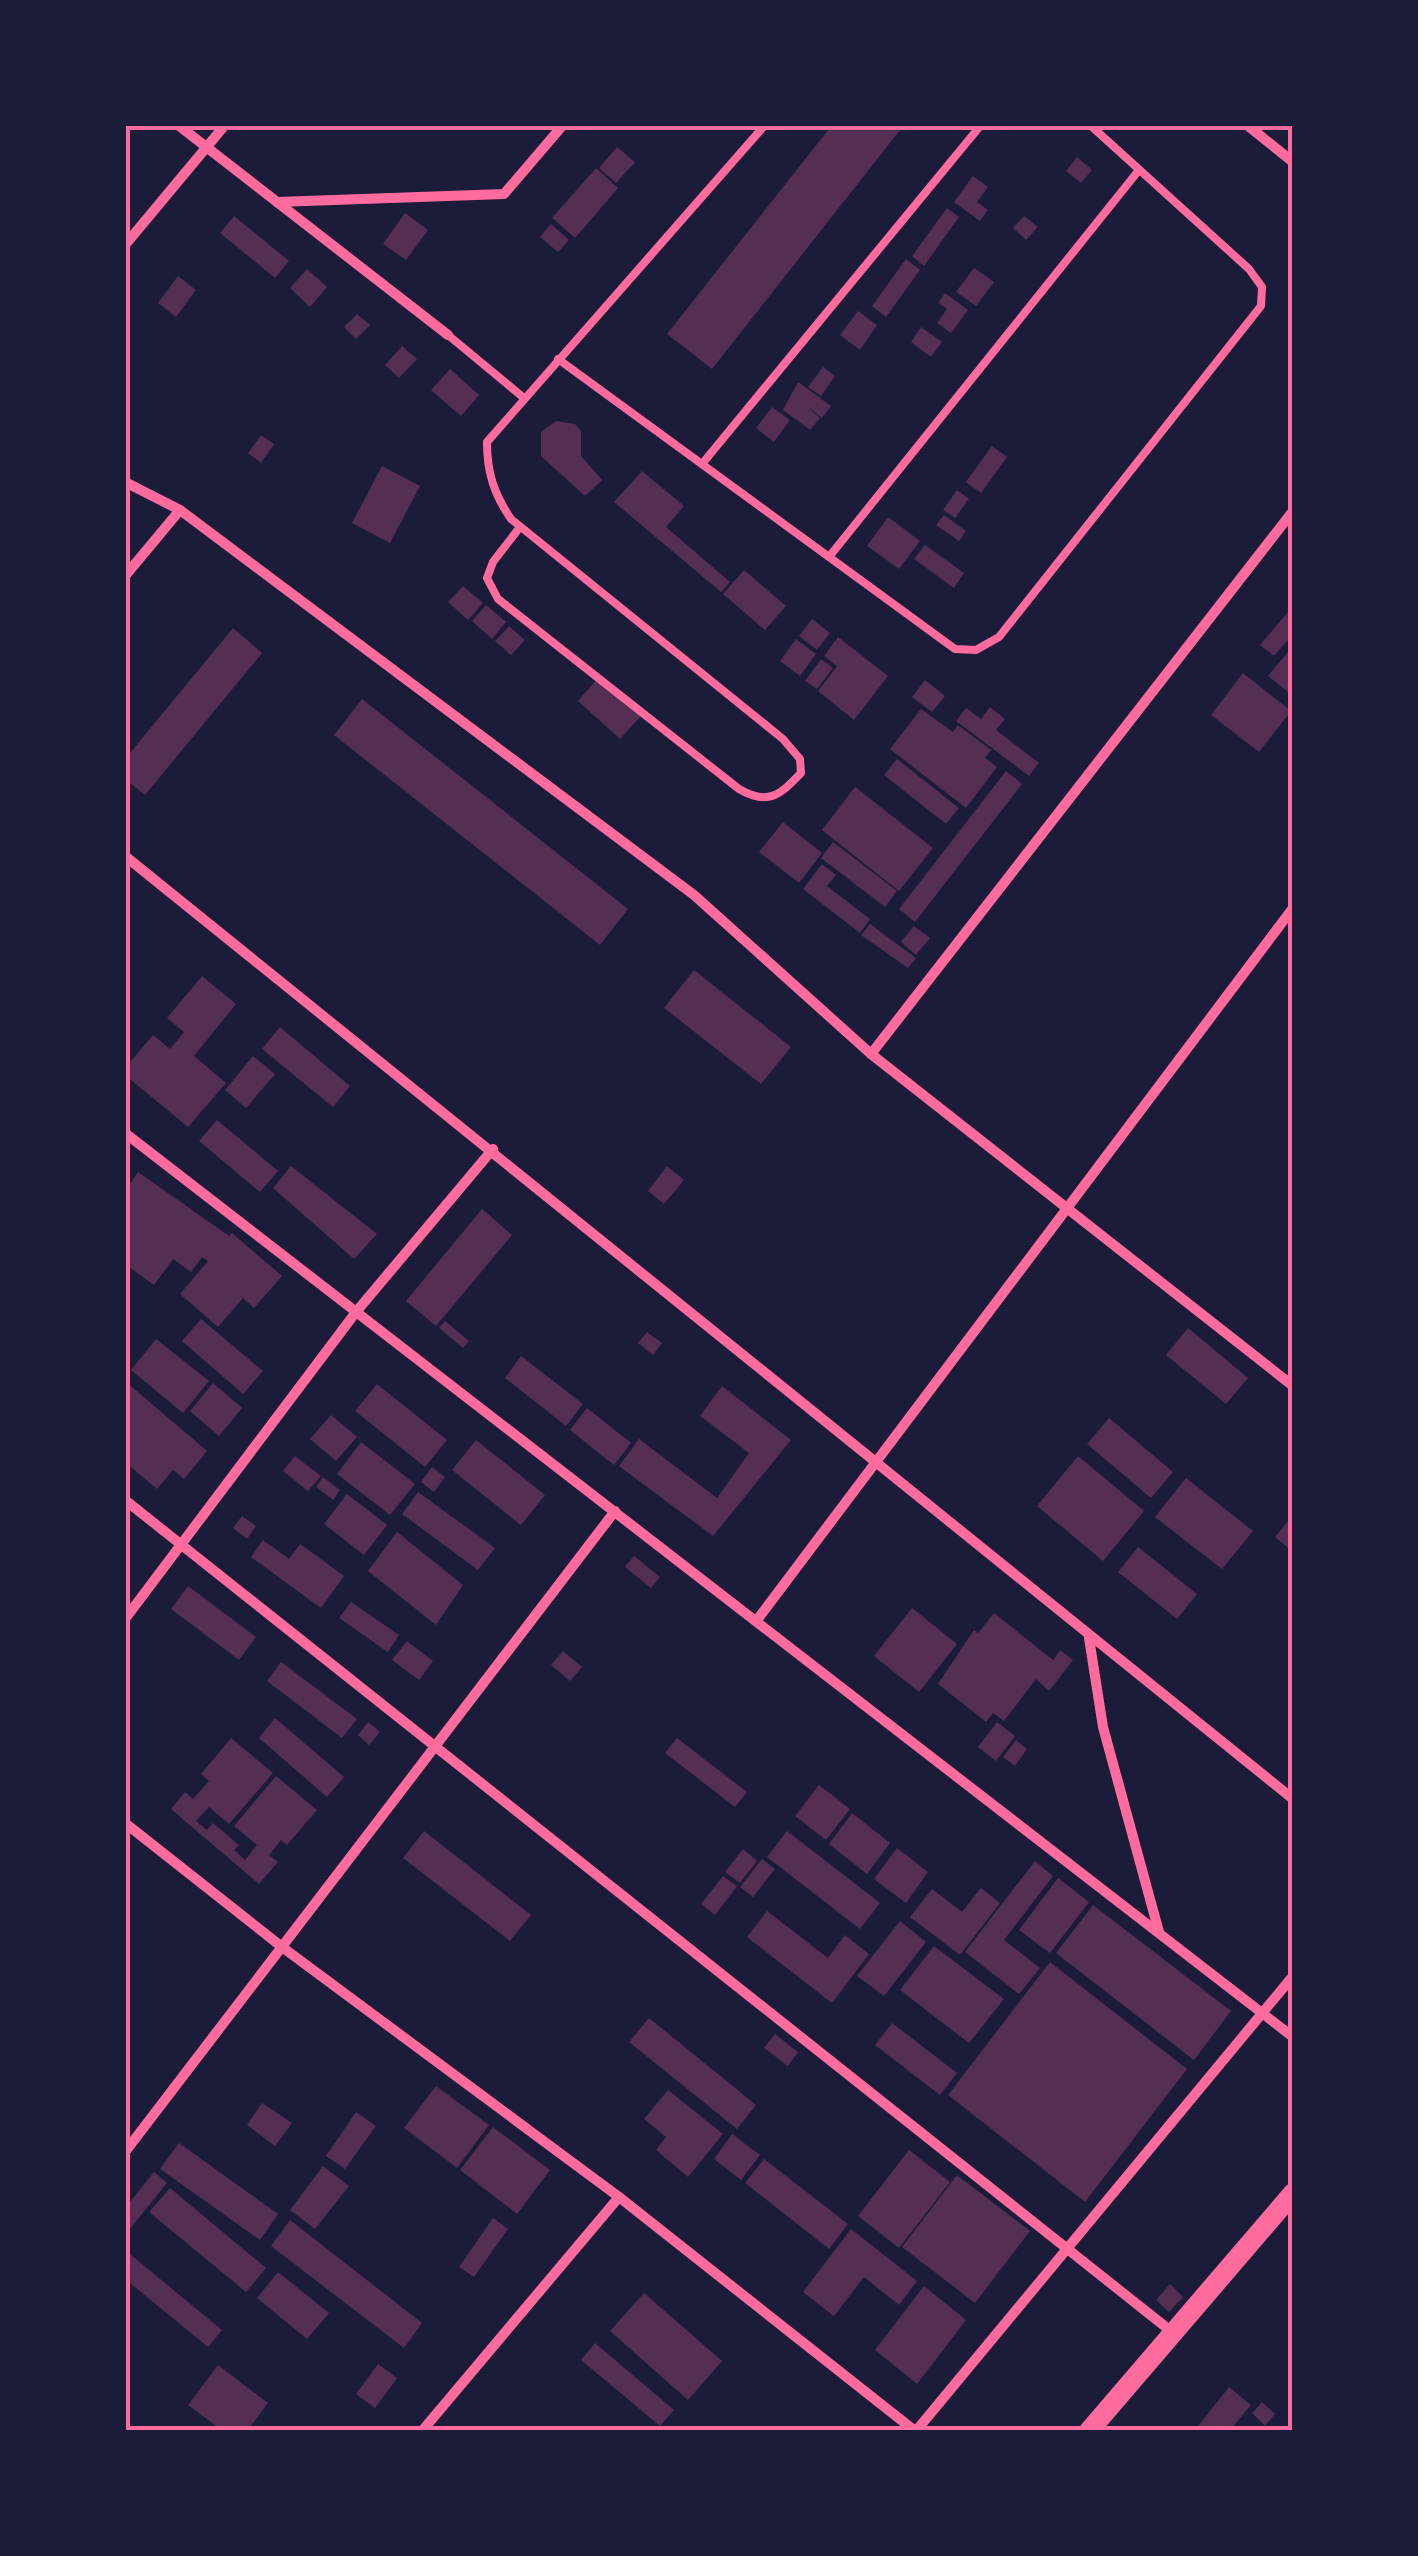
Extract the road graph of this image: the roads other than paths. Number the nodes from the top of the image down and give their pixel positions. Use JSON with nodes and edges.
{"nodes":[{"id":1,"x":178,"y":125,"type":"edge"},
{"id":2,"x":226,"y":125,"type":"edge"},
{"id":3,"x":562,"y":125,"type":"edge"},
{"id":4,"x":765,"y":125,"type":"edge"},
{"id":5,"x":982,"y":125,"type":"edge"},
{"id":6,"x":1090,"y":125,"type":"edge"},
{"id":7,"x":1247,"y":125,"type":"edge"},
{"id":8,"x":206,"y":147,"type":"junction"},
{"id":9,"x":1293,"y":162,"type":"edge"},
{"id":10,"x":1139,"y":170,"type":"junction"},
{"id":11,"x":276,"y":202,"type":"junction"},
{"id":12,"x":125,"y":245,"type":"edge"},
{"id":13,"x":448,"y":335,"type":"joint"},
{"id":14,"x":558,"y":360,"type":"junction"},
{"id":15,"x":524,"y":398,"type":"junction"},
{"id":16,"x":702,"y":464,"type":"junction"},
{"id":17,"x":125,"y":482,"type":"edge"},
{"id":18,"x":180,"y":510,"type":"junction"},
{"id":19,"x":1293,"y":511,"type":"edge"},
{"id":20,"x":520,"y":527,"type":"junction"},
{"id":21,"x":829,"y":557,"type":"junction"},
{"id":22,"x":125,"y":576,"type":"edge"},
{"id":23,"x":125,"y":856,"type":"edge"},
{"id":24,"x":1291,"y":916,"type":"edge"},
{"id":25,"x":871,"y":1054,"type":"junction"},
{"id":26,"x":125,"y":1133,"type":"edge"},
{"id":27,"x":493,"y":1149,"type":"junction"},
{"id":28,"x":1068,"y":1209,"type":"junction"},
{"id":29,"x":356,"y":1312,"type":"junction"},
{"id":30,"x":1293,"y":1386,"type":"edge"},
{"id":31,"x":877,"y":1462,"type":"junction"},
{"id":32,"x":125,"y":1500,"type":"edge"},
{"id":33,"x":614,"y":1511,"type":"junction"},
{"id":34,"x":181,"y":1546,"type":"junction"},
{"id":35,"x":125,"y":1619,"type":"edge"},
{"id":36,"x":757,"y":1620,"type":"junction"},
{"id":37,"x":1089,"y":1636,"type":"junction"},
{"id":38,"x":438,"y":1746,"type":"junction"},
{"id":39,"x":1293,"y":1800,"type":"edge"},
{"id":40,"x":125,"y":1823,"type":"edge"},
{"id":41,"x":1159,"y":1932,"type":"junction"},
{"id":42,"x":282,"y":1947,"type":"junction"},
{"id":43,"x":1293,"y":1976,"type":"edge"},
{"id":44,"x":1263,"y":2012,"type":"junction"},
{"id":45,"x":1293,"y":2037,"type":"edge"},
{"id":46,"x":125,"y":2152,"type":"edge"},
{"id":47,"x":1293,"y":2193,"type":"edge"},
{"id":48,"x":619,"y":2197,"type":"junction"},
{"id":49,"x":1070,"y":2246,"type":"junction"},
{"id":50,"x":1172,"y":2332,"type":"junction"},
{"id":51,"x":428,"y":2429,"type":"edge"},
{"id":52,"x":915,"y":2431,"type":"edge"},
{"id":53,"x":1088,"y":2431,"type":"edge"}],
"edges":[{"from":1,"to":8,"type":"street"},
{"from":2,"to":8,"type":"street"},
{"from":3,"to":11,"type":"street"},
{"from":4,"to":14,"type":"lane"},
{"from":5,"to":16,"type":"lane"},
{"from":6,"to":10,"type":"lane"},
{"from":7,"to":9,"type":"street"},
{"from":8,"to":11,"type":"street"},
{"from":8,"to":12,"type":"street"},
{"from":10,"to":21,"type":"lane"},
{"from":10,"to":21,"type":"lane"},
{"from":11,"to":13,"type":"street"},
{"from":13,"to":15,"type":"lane"},
{"from":14,"to":15,"type":"lane"},
{"from":14,"to":16,"type":"lane"},
{"from":15,"to":20,"type":"lane"},
{"from":16,"to":21,"type":"lane"},
{"from":17,"to":18,"type":"street"},
{"from":18,"to":22,"type":"street"},
{"from":18,"to":25,"type":"street"},
{"from":19,"to":25,"type":"street"},
{"from":20,"to":20,"type":"lane"},
{"from":23,"to":27,"type":"street"},
{"from":24,"to":28,"type":"street"},
{"from":25,"to":28,"type":"street"},
{"from":26,"to":29,"type":"street"},
{"from":27,"to":29,"type":"street"},
{"from":27,"to":31,"type":"street"},
{"from":28,"to":30,"type":"street"},
{"from":28,"to":31,"type":"street"},
{"from":29,"to":33,"type":"street"},
{"from":29,"to":34,"type":"street"},
{"from":31,"to":36,"type":"street"},
{"from":31,"to":37,"type":"street"},
{"from":32,"to":34,"type":"street"},
{"from":33,"to":36,"type":"street"},
{"from":33,"to":38,"type":"street"},
{"from":34,"to":35,"type":"street"},
{"from":34,"to":38,"type":"street"},
{"from":36,"to":41,"type":"street"},
{"from":37,"to":39,"type":"street"},
{"from":37,"to":41,"type":"street"},
{"from":38,"to":42,"type":"street"},
{"from":38,"to":49,"type":"street"},
{"from":40,"to":42,"type":"street"},
{"from":41,"to":44,"type":"street"},
{"from":42,"to":46,"type":"street"},
{"from":42,"to":48,"type":"street"},
{"from":43,"to":44,"type":"street"},
{"from":44,"to":45,"type":"street"},
{"from":44,"to":49,"type":"street"},
{"from":47,"to":50,"type":"main road"},
{"from":48,"to":51,"type":"street"},
{"from":48,"to":52,"type":"street"},
{"from":49,"to":50,"type":"street"},
{"from":49,"to":52,"type":"street"},
{"from":50,"to":53,"type":"main road"}]}
